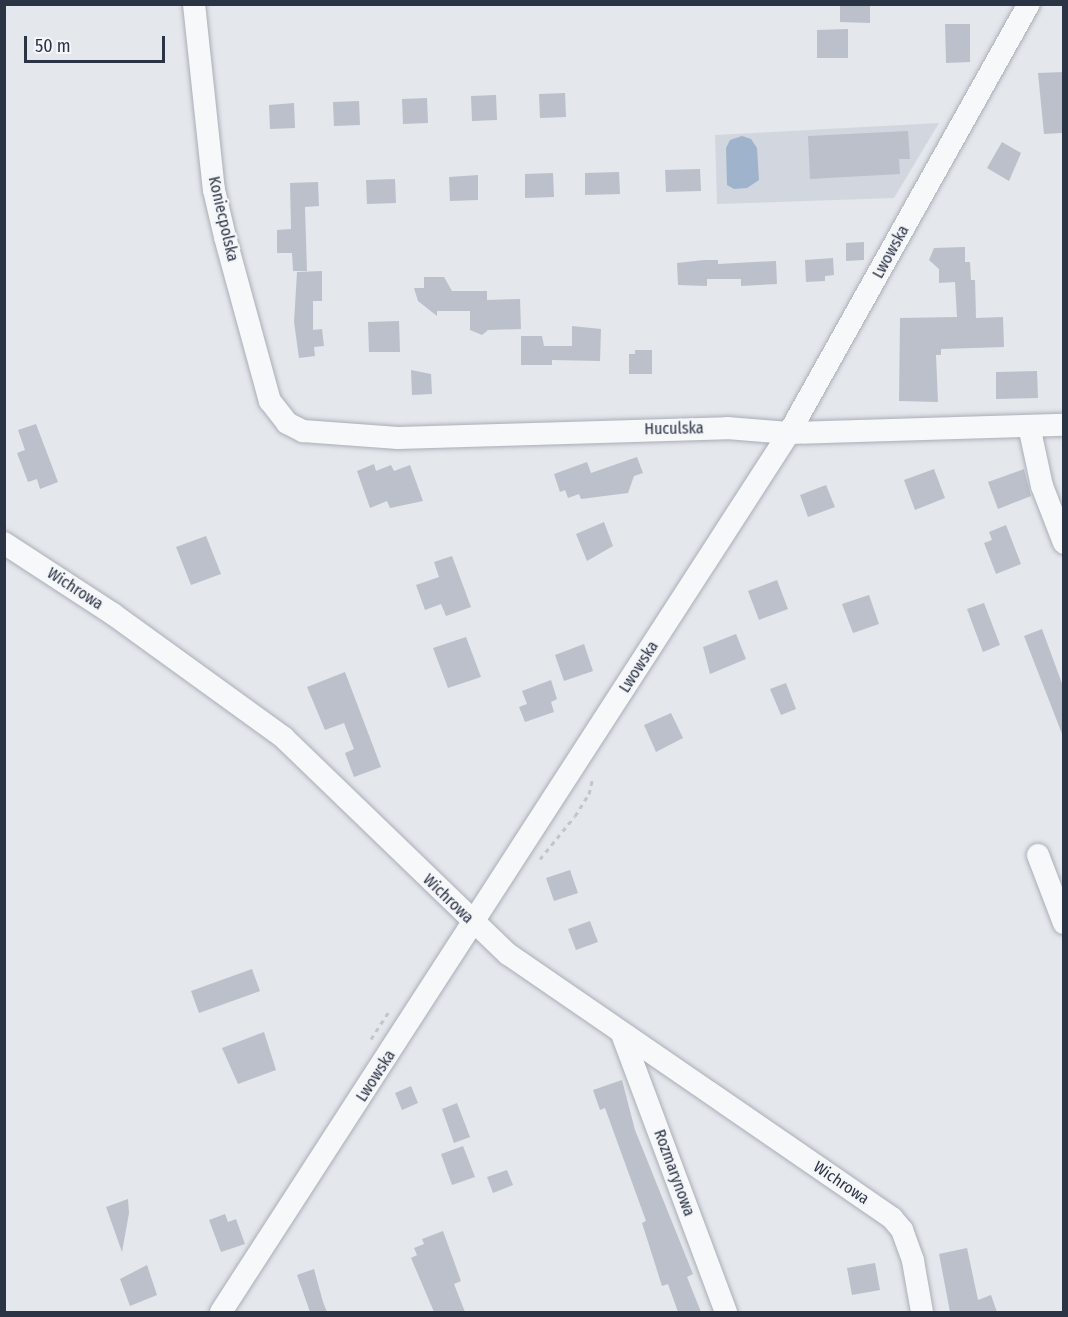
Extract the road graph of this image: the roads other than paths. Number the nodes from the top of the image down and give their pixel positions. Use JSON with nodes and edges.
{"nodes":[{"id":1,"x":194,"y":4,"type":"edge"},
{"id":2,"x":1029,"y":4,"type":"edge"},
{"id":3,"x":287,"y":423,"type":"joint"},
{"id":4,"x":1064,"y":425,"type":"edge"},
{"id":5,"x":1029,"y":426,"type":"junction"},
{"id":6,"x":789,"y":433,"type":"junction"},
{"id":7,"x":4,"y":543,"type":"edge"},
{"id":8,"x":1064,"y":543,"type":"edge"},
{"id":9,"x":1038,"y":855,"type":"dead end"},
{"id":10,"x":1064,"y":923,"type":"edge"},
{"id":11,"x":474,"y":925,"type":"junction"},
{"id":12,"x":622,"y":1034,"type":"junction"},
{"id":13,"x":221,"y":1312,"type":"edge"},
{"id":14,"x":726,"y":1312,"type":"edge"},
{"id":15,"x":922,"y":1312,"type":"edge"}],
"edges":[{"from":1,"to":3,"type":"street","name":"Koniecpolska"},
{"from":2,"to":6,"type":"street","name":"Lwowska"},
{"from":3,"to":6,"type":"street","name":"Huculska"},
{"from":4,"to":5,"type":"street","name":"Huculska"},
{"from":5,"to":6,"type":"street","name":"Huculska"},
{"from":5,"to":8,"type":"street"},
{"from":6,"to":11,"type":"street","name":"Lwowska"},
{"from":7,"to":11,"type":"street","name":"Wichrowa"},
{"from":9,"to":10,"type":"street"},
{"from":11,"to":12,"type":"street","name":"Wichrowa"},
{"from":11,"to":13,"type":"street","name":"Lwowska"},
{"from":12,"to":14,"type":"street","name":"Rozmarynowa"},
{"from":12,"to":15,"type":"street","name":"Wichrowa"}]}
